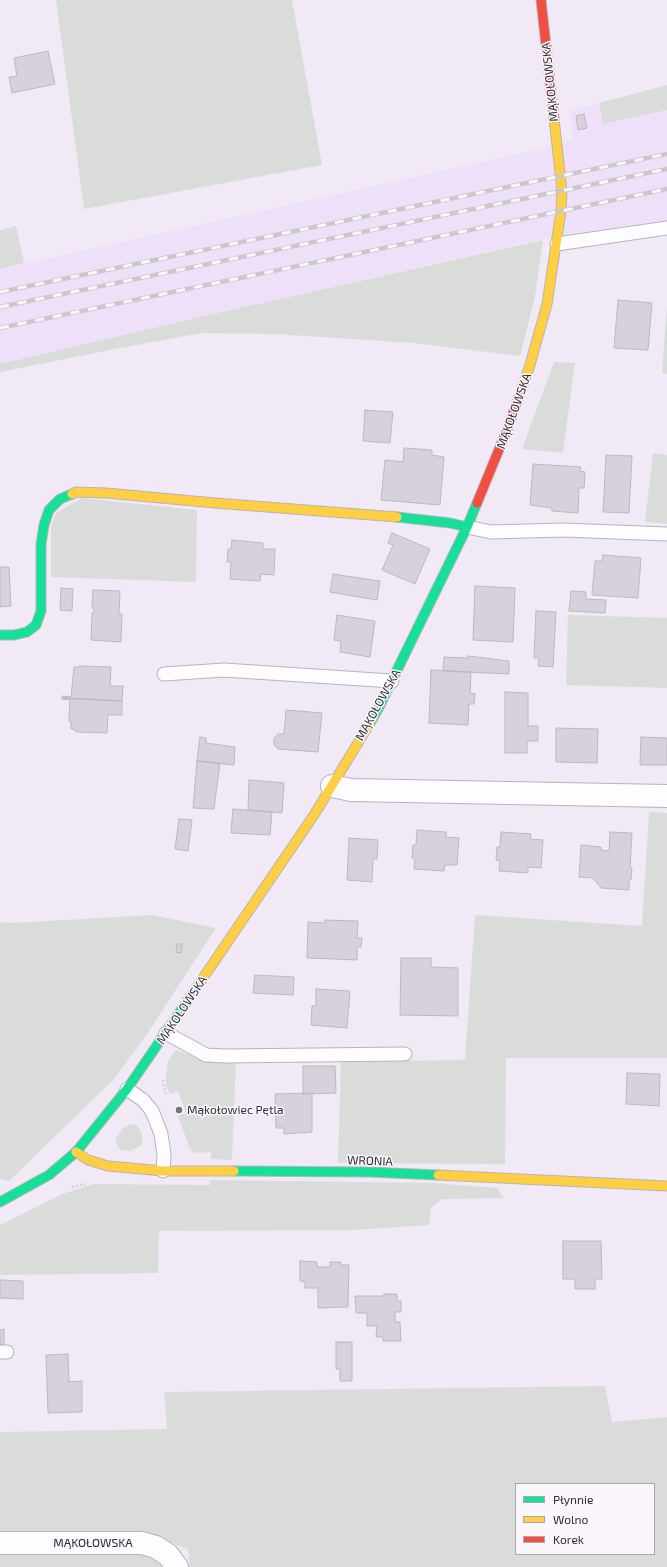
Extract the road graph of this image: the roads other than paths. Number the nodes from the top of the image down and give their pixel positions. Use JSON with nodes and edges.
{"nodes":[{"id":1,"x":541,"y":0,"type":"edge"},
{"id":2,"x":667,"y":228,"type":"edge"},
{"id":3,"x":557,"y":244,"type":"junction"},
{"id":4,"x":467,"y":527,"type":"junction"},
{"id":5,"x":667,"y":534,"type":"edge"},
{"id":6,"x":0,"y":635,"type":"edge"},
{"id":7,"x":164,"y":674,"type":"dead end"},
{"id":8,"x":392,"y":681,"type":"junction"},
{"id":9,"x":332,"y":786,"type":"junction"},
{"id":10,"x":667,"y":796,"type":"edge"},
{"id":11,"x":166,"y":1033,"type":"junction"},
{"id":12,"x":405,"y":1054,"type":"dead end"},
{"id":13,"x":127,"y":1089,"type":"junction"},
{"id":14,"x":76,"y":1152,"type":"junction"},
{"id":15,"x":163,"y":1171,"type":"junction"},
{"id":16,"x":667,"y":1186,"type":"edge"},
{"id":17,"x":4,"y":1197,"type":"edge"},
{"id":18,"x":0,"y":1543,"type":"edge"},
{"id":19,"x":176,"y":1567,"type":"edge"}],
"edges":[{"from":1,"to":3,"type":"street","name":"MĄKOŁOWSKA"},
{"from":2,"to":3,"type":"lane"},
{"from":3,"to":4,"type":"street","name":"MĄKOŁOWSKA"},
{"from":4,"to":5,"type":"lane"},
{"from":4,"to":6,"type":"street"},
{"from":4,"to":8,"type":"street","name":"MĄKOŁOWSKA"},
{"from":7,"to":8,"type":"lane"},
{"from":8,"to":9,"type":"street","name":"MĄKOŁOWSKA"},
{"from":9,"to":10,"type":"street"},
{"from":9,"to":11,"type":"street","name":"MĄKOŁOWSKA"},
{"from":11,"to":12,"type":"lane"},
{"from":11,"to":13,"type":"street","name":"MĄKOŁOWSKA"},
{"from":13,"to":14,"type":"street","name":"MĄKOŁOWSKA"},
{"from":13,"to":15,"type":"lane"},
{"from":14,"to":15,"type":"street","name":"WRONIA"},
{"from":14,"to":17,"type":"street","name":"MĄKOŁOWSKA"},
{"from":15,"to":16,"type":"street","name":"WRONIA"},
{"from":18,"to":19,"type":"street","name":"MĄKOŁOWSKA"}]}
